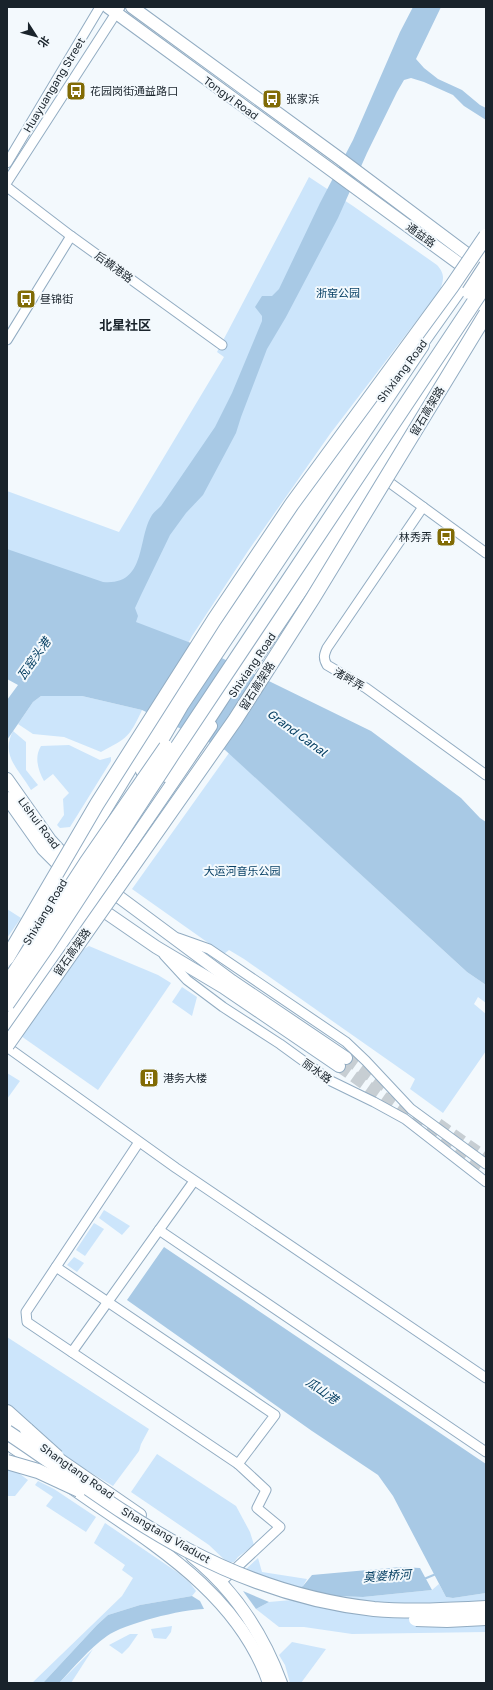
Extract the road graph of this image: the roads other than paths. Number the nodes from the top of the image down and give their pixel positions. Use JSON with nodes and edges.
{"nodes":[{"id":1,"x":100,"y":7,"type":"edge"},
{"id":2,"x":132,"y":7,"type":"edge"},
{"id":3,"x":114,"y":9,"type":"edge"},
{"id":4,"x":7,"y":163,"type":"edge"},
{"id":5,"x":362,"y":175,"type":"joint"},
{"id":6,"x":7,"y":182,"type":"edge"},
{"id":7,"x":7,"y":187,"type":"edge"},
{"id":8,"x":355,"y":188,"type":"joint"},
{"id":9,"x":71,"y":236,"type":"junction"},
{"id":10,"x":486,"y":236,"type":"edge"},
{"id":11,"x":486,"y":253,"type":"edge"},
{"id":12,"x":481,"y":268,"type":"edge"},
{"id":13,"x":486,"y":284,"type":"edge"},
{"id":14,"x":486,"y":300,"type":"edge"},
{"id":15,"x":486,"y":314,"type":"edge"},
{"id":16,"x":7,"y":340,"type":"edge"},
{"id":17,"x":222,"y":345,"type":"dead end"},
{"id":18,"x":422,"y":345,"type":"junction"},
{"id":19,"x":456,"y":349,"type":"junction"},
{"id":20,"x":379,"y":475,"type":"junction"},
{"id":21,"x":423,"y":507,"type":"junction"},
{"id":22,"x":486,"y":553,"type":"edge"},
{"id":23,"x":486,"y":775,"type":"edge"},
{"id":24,"x":7,"y":780,"type":"edge"},
{"id":25,"x":7,"y":798,"type":"edge"},
{"id":26,"x":124,"y":807,"type":"junction"},
{"id":27,"x":126,"y":826,"type":"junction"},
{"id":28,"x":70,"y":869,"type":"junction"},
{"id":29,"x":102,"y":885,"type":"junction"},
{"id":30,"x":90,"y":902,"type":"junction"},
{"id":31,"x":167,"y":933,"type":"junction"},
{"id":32,"x":156,"y":947,"type":"junction"},
{"id":33,"x":7,"y":958,"type":"edge"},
{"id":34,"x":7,"y":974,"type":"edge"},
{"id":35,"x":7,"y":984,"type":"edge"},
{"id":36,"x":7,"y":1004,"type":"edge"},
{"id":37,"x":7,"y":1024,"type":"edge"},
{"id":38,"x":7,"y":1046,"type":"edge"},
{"id":39,"x":139,"y":1142,"type":"junction"},
{"id":40,"x":486,"y":1164,"type":"edge"},
{"id":41,"x":194,"y":1181,"type":"junction"},
{"id":42,"x":486,"y":1182,"type":"edge"},
{"id":43,"x":159,"y":1230,"type":"junction"},
{"id":44,"x":56,"y":1267,"type":"junction"},
{"id":45,"x":108,"y":1302,"type":"junction"},
{"id":46,"x":72,"y":1352,"type":"junction"},
{"id":47,"x":486,"y":1378,"type":"edge"},
{"id":48,"x":7,"y":1412,"type":"edge"},
{"id":49,"x":7,"y":1423,"type":"edge"},
{"id":50,"x":7,"y":1432,"type":"edge"},
{"id":51,"x":7,"y":1442,"type":"edge"},
{"id":52,"x":486,"y":1452,"type":"edge"},
{"id":53,"x":7,"y":1462,"type":"edge"},
{"id":54,"x":238,"y":1464,"type":"junction"},
{"id":55,"x":86,"y":1490,"type":"junction"},
{"id":56,"x":220,"y":1583,"type":"junction"},
{"id":57,"x":486,"y":1608,"type":"edge"},
{"id":58,"x":486,"y":1618,"type":"edge"},
{"id":59,"x":269,"y":1683,"type":"edge"},
{"id":60,"x":281,"y":1683,"type":"edge"}],
"edges":[{"from":1,"to":4,"type":"street","name":"Huayuangang Street"},
{"from":2,"to":5,"type":"main road","name":"Tongyi Road"},
{"from":3,"to":6,"type":"street","name":"Huayuangang Street"},
{"from":3,"to":8,"type":"main road","name":"Tongyi Road"},
{"from":5,"to":12,"type":"main road","name":"通益路"},
{"from":7,"to":9,"type":"street","name":"后横港路"},
{"from":8,"to":12,"type":"main road","name":"通益路"},
{"from":9,"to":16,"type":"street"},
{"from":9,"to":17,"type":"street","name":"后横港路"},
{"from":10,"to":33,"type":"highway","bridge":true},
{"from":11,"to":12,"type":"main road","name":"Shixiang Road"},
{"from":12,"to":13,"type":"main road","name":"通益路"},
{"from":12,"to":18,"type":"main road","name":"Shixiang Road"},
{"from":12,"to":26,"type":"highway","bridge":true},
{"from":13,"to":27,"type":"highway","name":"留石高架路","bridge":true},
{"from":14,"to":19,"type":"main road","name":"Shixiang Road"},
{"from":15,"to":38,"type":"highway","name":"留石高架路","bridge":true},
{"from":18,"to":26,"type":"highway","bridge":true},
{"from":18,"to":28,"type":"main road","name":"Shixiang Road"},
{"from":19,"to":20,"type":"main road","name":"Shixiang Road"},
{"from":19,"to":27,"type":"highway","bridge":true},
{"from":20,"to":21,"type":"street"},
{"from":20,"to":29,"type":"main road","name":"Shixiang Road"},
{"from":21,"to":22,"type":"street"},
{"from":21,"to":23,"type":"street","name":"渚畔弄"},
{"from":24,"to":28,"type":"main road","name":"Lishui Road"},
{"from":25,"to":28,"type":"main road","name":"Lishui Road"},
{"from":26,"to":35,"type":"highway","bridge":true},
{"from":27,"to":36,"type":"highway","name":"留石高架路","bridge":true},
{"from":28,"to":29,"type":"main road","name":"丽水路"},
{"from":28,"to":30,"type":"main road","name":"丽水路"},
{"from":28,"to":34,"type":"main road","name":"Shixiang Road"},
{"from":29,"to":30,"type":"main road","name":"Shixiang Road"},
{"from":29,"to":31,"type":"main road","name":"丽水路"},
{"from":30,"to":32,"type":"main road","name":"丽水路"},
{"from":30,"to":37,"type":"main road","name":"Shixiang Road"},
{"from":31,"to":32,"type":"main road","name":"丽水路"},
{"from":31,"to":40,"type":"street","name":"丽水路"},
{"from":32,"to":42,"type":"street","name":"丽水路"},
{"from":38,"to":39,"type":"street"},
{"from":39,"to":41,"type":"street"},
{"from":39,"to":44,"type":"street"},
{"from":41,"to":43,"type":"street"},
{"from":41,"to":47,"type":"street"},
{"from":43,"to":45,"type":"street"},
{"from":43,"to":52,"type":"street"},
{"from":44,"to":45,"type":"street"},
{"from":44,"to":46,"type":"street"},
{"from":45,"to":46,"type":"street"},
{"from":45,"to":54,"type":"street"},
{"from":46,"to":54,"type":"street"},
{"from":48,"to":55,"type":"highway","bridge":true},
{"from":49,"to":56,"type":"main road","name":"Shangtang Road"},
{"from":50,"to":55,"type":"highway","name":"Shangtang Viaduct","bridge":true},
{"from":51,"to":55,"type":"highway","name":"Shangtang Viaduct","bridge":true},
{"from":51,"to":59,"type":"main road","name":"Shangtang Road"},
{"from":53,"to":55,"type":"highway","bridge":true},
{"from":54,"to":56,"type":"street"},
{"from":55,"to":57,"type":"highway","name":"Shangtang Viaduct","bridge":true},
{"from":55,"to":58,"type":"highway","name":"Shangtang Viaduct","bridge":true},
{"from":56,"to":60,"type":"main road","name":"Shangtang Road"}]}
